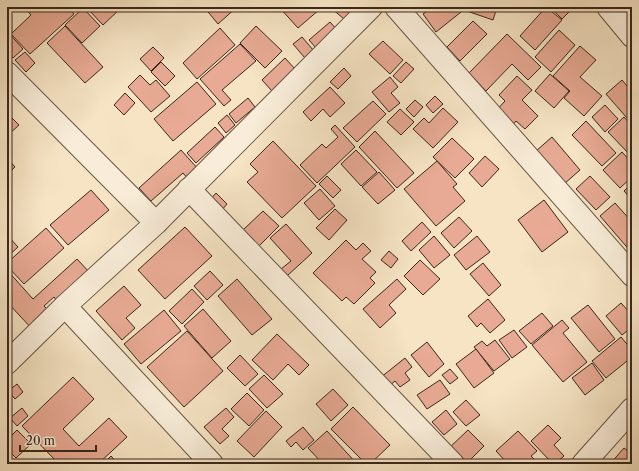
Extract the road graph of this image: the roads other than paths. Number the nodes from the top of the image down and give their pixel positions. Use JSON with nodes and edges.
{"nodes":[{"id":1,"x":371,"y":7,"type":"edge"},
{"id":2,"x":396,"y":7,"type":"edge"},
{"id":3,"x":608,"y":7,"type":"edge"},
{"id":4,"x":632,"y":36,"type":"edge"},
{"id":5,"x":7,"y":73,"type":"edge"},
{"id":6,"x":190,"y":189,"type":"junction"},
{"id":7,"x":156,"y":223,"type":"junction"},
{"id":8,"x":632,"y":275,"type":"edge"},
{"id":9,"x":66,"y":306,"type":"junction"},
{"id":10,"x":7,"y":363,"type":"edge"},
{"id":11,"x":632,"y":409,"type":"edge"},
{"id":12,"x":212,"y":464,"type":"edge"},
{"id":13,"x":453,"y":464,"type":"edge"},
{"id":14,"x":583,"y":464,"type":"edge"}],
"edges":[{"from":1,"to":6,"type":"street"},
{"from":2,"to":8,"type":"street"},
{"from":3,"to":4,"type":"street"},
{"from":5,"to":7,"type":"street"},
{"from":6,"to":7,"type":"street"},
{"from":6,"to":13,"type":"street"},
{"from":7,"to":9,"type":"street"},
{"from":9,"to":10,"type":"street"},
{"from":9,"to":12,"type":"street"},
{"from":11,"to":14,"type":"street"}]}
